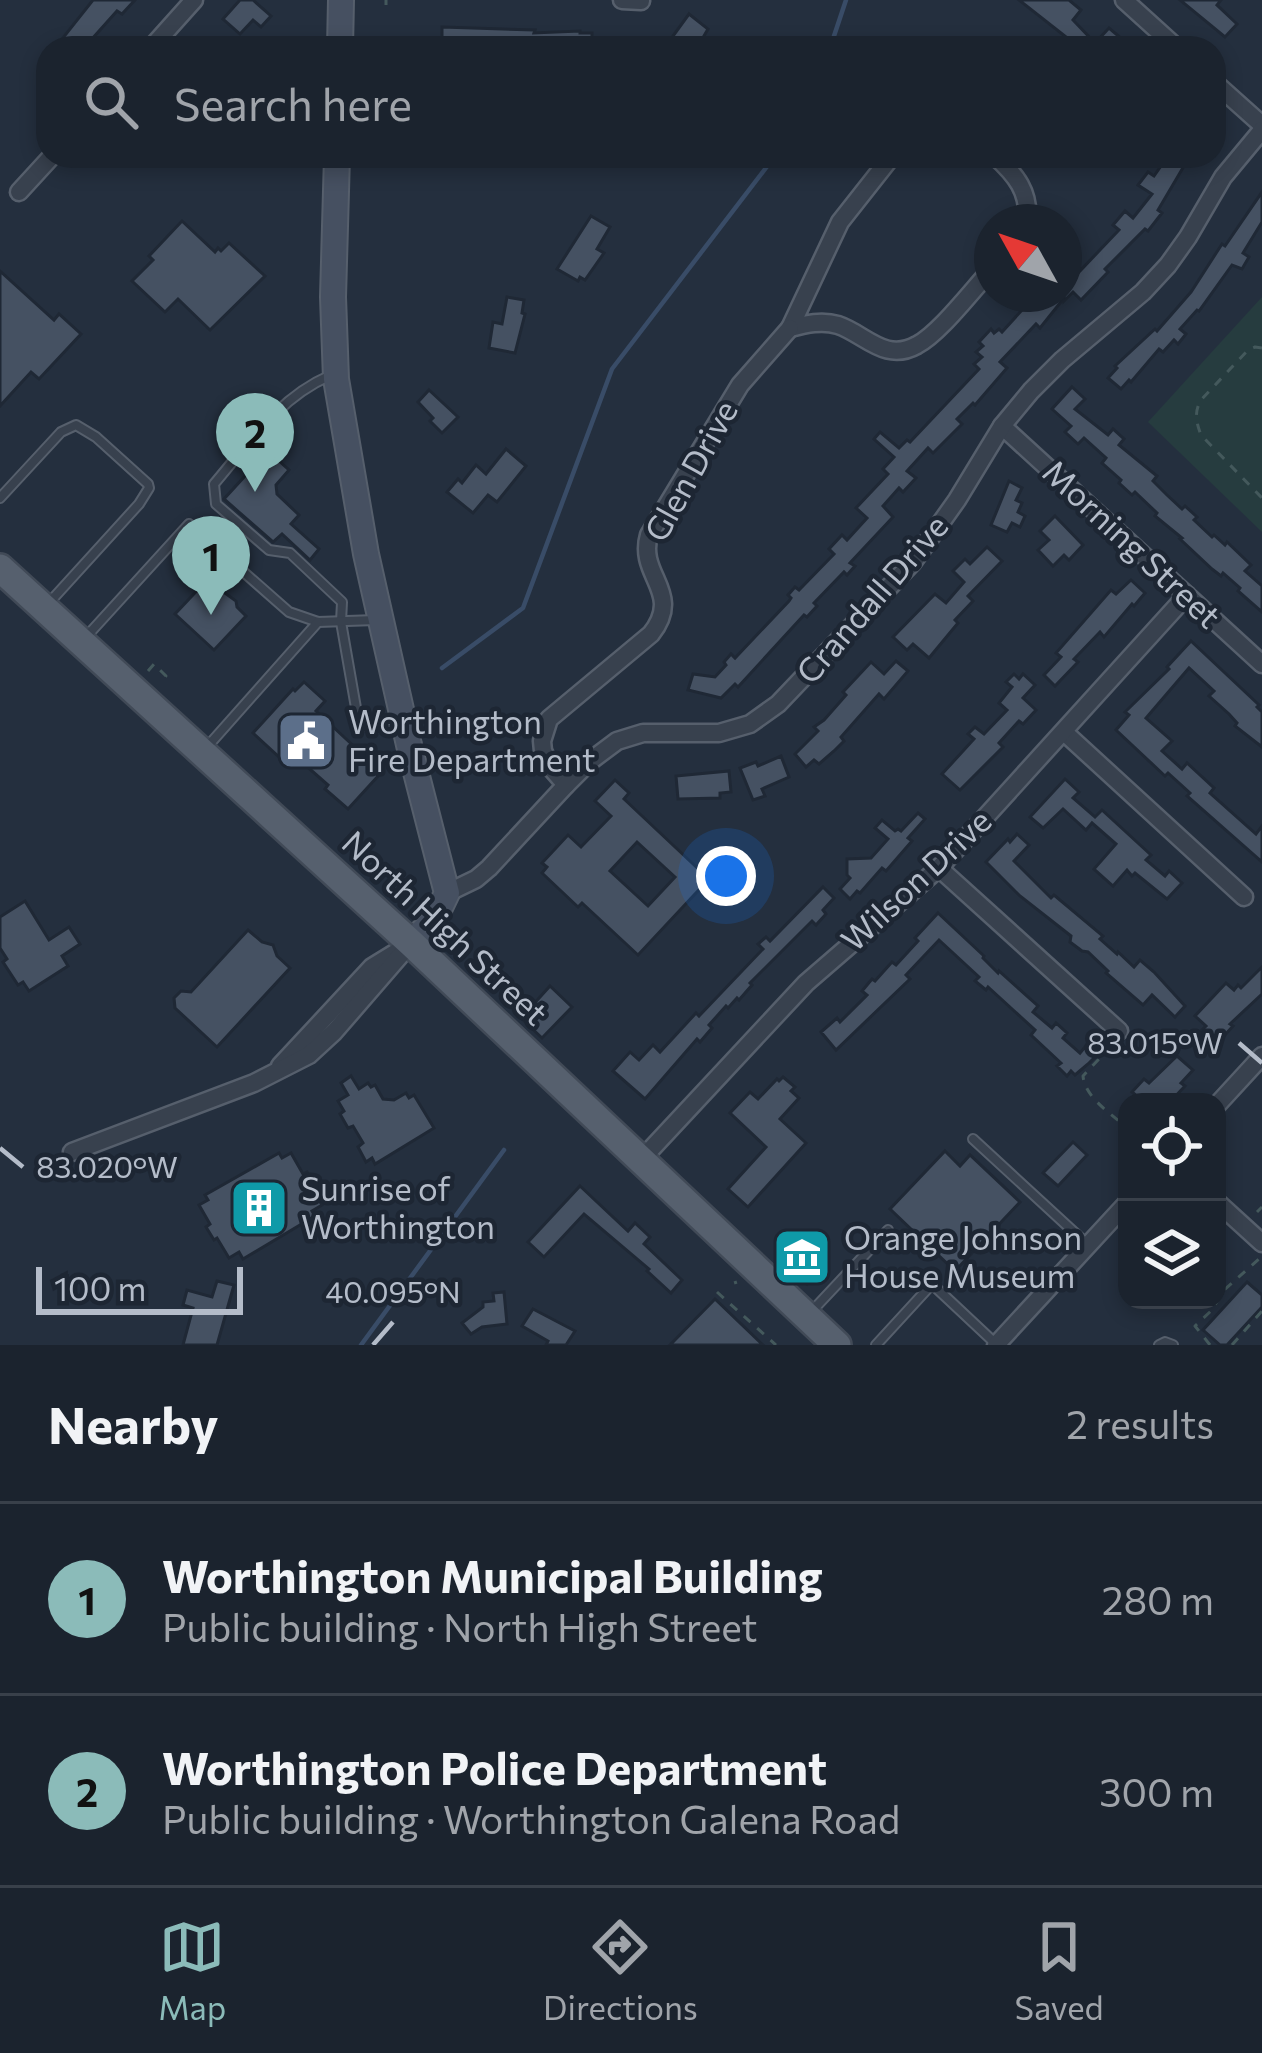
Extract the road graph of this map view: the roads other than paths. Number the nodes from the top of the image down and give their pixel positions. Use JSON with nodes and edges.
{"nodes":[{"id":1,"x":194,"y":0,"type":"edge"},
{"id":2,"x":340,"y":0,"type":"edge"},
{"id":3,"x":622,"y":0,"type":"edge"},
{"id":4,"x":1124,"y":0,"type":"edge"},
{"id":5,"x":641,"y":1,"type":"edge"},
{"id":6,"x":162,"y":36,"type":"edge"},
{"id":7,"x":340,"y":36,"type":"edge"},
{"id":8,"x":1164,"y":36,"type":"edge"},
{"id":9,"x":1226,"y":94,"type":"edge"},
{"id":10,"x":1262,"y":128,"type":"edge"},
{"id":11,"x":41,"y":168,"type":"edge"},
{"id":12,"x":337,"y":168,"type":"edge"},
{"id":13,"x":883,"y":168,"type":"edge"},
{"id":14,"x":1007,"y":168,"type":"edge"},
{"id":15,"x":19,"y":192,"type":"dead end"},
{"id":16,"x":1026,"y":204,"type":"edge"},
{"id":17,"x":974,"y":287,"type":"edge"},
{"id":18,"x":790,"y":328,"type":"junction"},
{"id":19,"x":336,"y":374,"type":"junction"},
{"id":20,"x":1002,"y":426,"type":"junction"},
{"id":21,"x":0,"y":498,"type":"edge"},
{"id":22,"x":0,"y":568,"type":"edge"},
{"id":23,"x":1187,"y":595,"type":"junction"},
{"id":24,"x":44,"y":609,"type":"junction"},
{"id":25,"x":381,"y":619,"type":"junction"},
{"id":26,"x":319,"y":622,"type":"junction"},
{"id":27,"x":341,"y":622,"type":"junction"},
{"id":28,"x":81,"y":642,"type":"junction"},
{"id":29,"x":1262,"y":664,"type":"edge"},
{"id":30,"x":406,"y":731,"type":"junction"},
{"id":31,"x":1064,"y":732,"type":"junction"},
{"id":32,"x":202,"y":752,"type":"junction"},
{"id":33,"x":566,"y":785,"type":"junction"},
{"id":34,"x":940,"y":868,"type":"junction"},
{"id":35,"x":447,"y":893,"type":"junction"},
{"id":36,"x":1244,"y":897,"type":"dead end"},
{"id":37,"x":410,"y":943,"type":"junction"},
{"id":38,"x":1119,"y":1031,"type":"road end"},
{"id":39,"x":1262,"y":1056,"type":"edge"},
{"id":40,"x":1226,"y":1095,"type":"edge"},
{"id":41,"x":973,"y":1139,"type":"dead end"},
{"id":42,"x":72,"y":1152,"type":"dead end"},
{"id":43,"x":641,"y":1160,"type":"junction"},
{"id":44,"x":1226,"y":1212,"type":"edge"},
{"id":45,"x":1118,"y":1213,"type":"edge"},
{"id":46,"x":888,"y":1230,"type":"dead end"},
{"id":47,"x":1088,"y":1245,"type":"junction"},
{"id":48,"x":1261,"y":1251,"type":"edge"},
{"id":49,"x":807,"y":1316,"type":"junction"},
{"id":50,"x":837,"y":1345,"type":"edge"},
{"id":51,"x":875,"y":1345,"type":"edge"},
{"id":52,"x":997,"y":1345,"type":"edge"},
{"id":53,"x":1159,"y":1345,"type":"edge"},
{"id":54,"x":1173,"y":1345,"type":"edge"}],
"edges":[{"from":1,"to":6,"type":"street"},
{"from":2,"to":7,"type":"street"},
{"from":3,"to":5,"type":"street"},
{"from":4,"to":8,"type":"street"},
{"from":9,"to":10,"type":"street"},
{"from":10,"to":20,"type":"street","name":"Crandall Drive"},
{"from":11,"to":15,"type":"street"},
{"from":12,"to":19,"type":"street"},
{"from":13,"to":18,"type":"street"},
{"from":14,"to":16,"type":"street"},
{"from":17,"to":18,"type":"street"},
{"from":18,"to":33,"type":"street","name":"Glen Drive"},
{"from":19,"to":25,"type":"street"},
{"from":19,"to":27,"type":"lane"},
{"from":20,"to":23,"type":"street","name":"Morning Street"},
{"from":20,"to":33,"type":"street","name":"Crandall Drive"},
{"from":21,"to":24,"type":"lane"},
{"from":22,"to":24,"type":"main road","name":"North High Street"},
{"from":23,"to":29,"type":"street","name":"Morning Street"},
{"from":23,"to":31,"type":"street","name":"Wilson Drive"},
{"from":24,"to":28,"type":"main road","name":"North High Street"},
{"from":25,"to":27,"type":"lane"},
{"from":25,"to":30,"type":"street"},
{"from":26,"to":27,"type":"lane"},
{"from":26,"to":28,"type":"lane"},
{"from":26,"to":32,"type":"lane"},
{"from":27,"to":30,"type":"lane"},
{"from":28,"to":32,"type":"main road","name":"North High Street"},
{"from":30,"to":35,"type":"street"},
{"from":31,"to":34,"type":"street","name":"Wilson Drive"},
{"from":31,"to":36,"type":"street"},
{"from":32,"to":37,"type":"main road","name":"North High Street"},
{"from":33,"to":35,"type":"street","name":"Crandall Drive"},
{"from":34,"to":38,"type":"street"},
{"from":34,"to":43,"type":"street","name":"Wilson Drive"},
{"from":35,"to":37,"type":"street"},
{"from":37,"to":42,"type":"street"},
{"from":37,"to":43,"type":"main road","name":"North High Street"},
{"from":39,"to":40,"type":"street"},
{"from":41,"to":47,"type":"lane"},
{"from":43,"to":49,"type":"main road","name":"North High Street"},
{"from":44,"to":48,"type":"street"},
{"from":45,"to":47,"type":"street"},
{"from":46,"to":49,"type":"lane"},
{"from":47,"to":52,"type":"street"},
{"from":49,"to":50,"type":"main road","name":"North High Street"},
{"from":51,"to":52,"type":"lane"},
{"from":53,"to":54,"type":"lane"}]}
